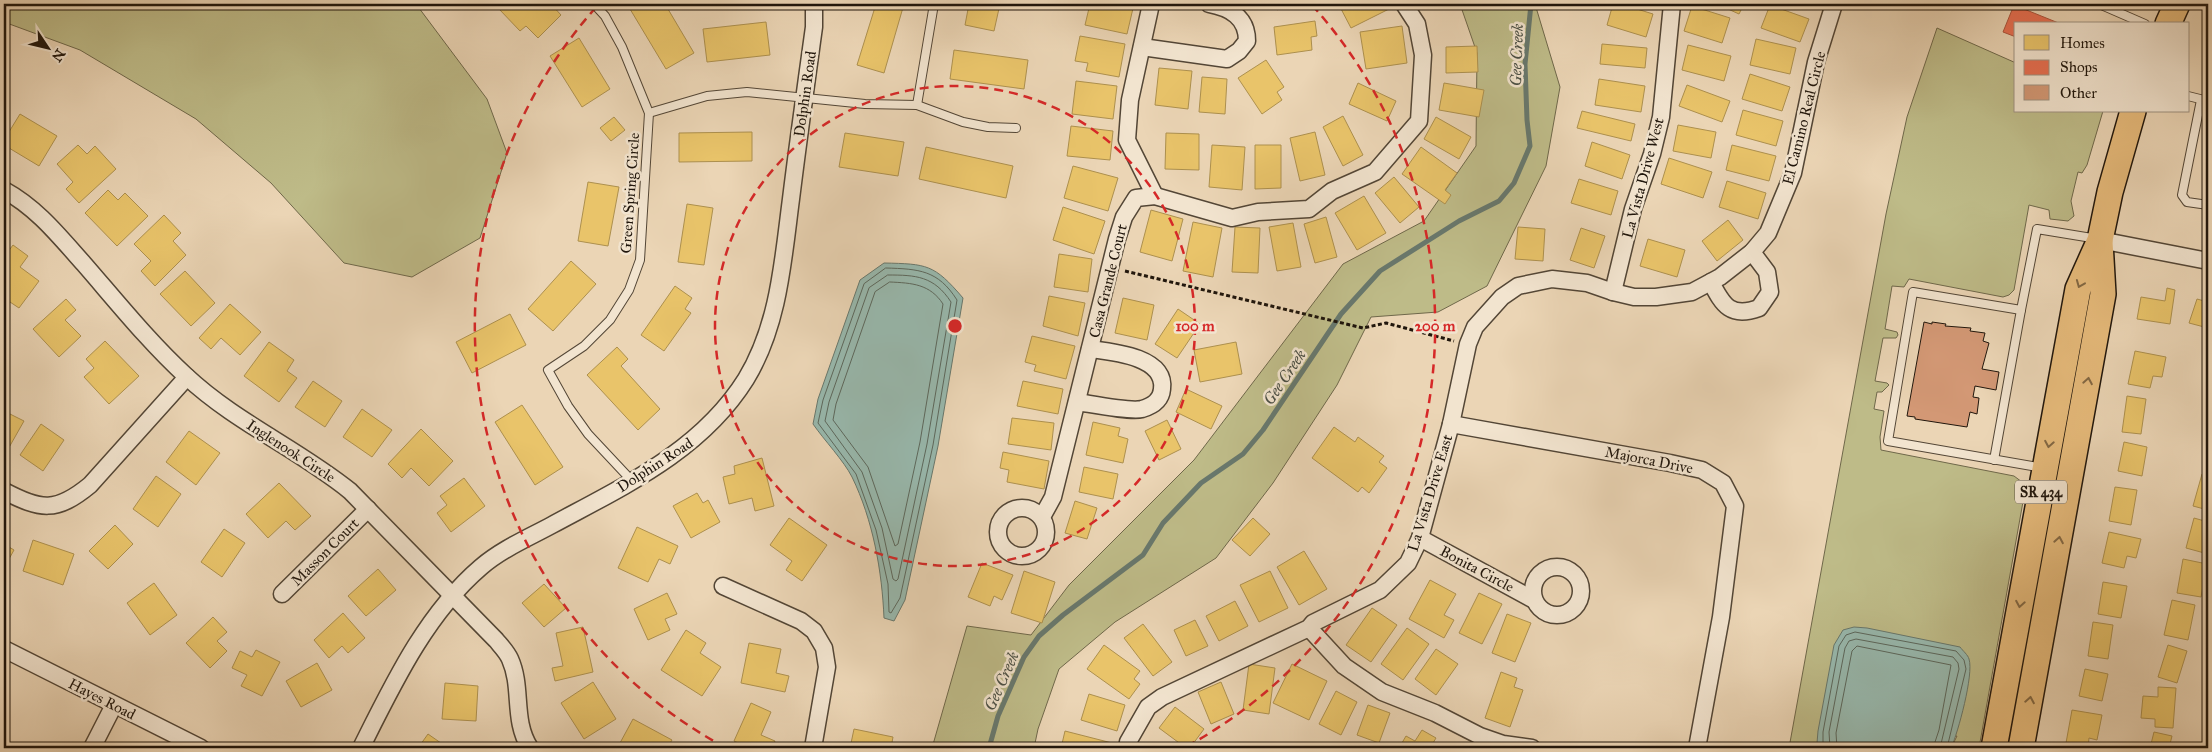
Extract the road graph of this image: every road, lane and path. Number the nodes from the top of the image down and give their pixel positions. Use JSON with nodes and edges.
{"nodes":[{"id":1,"x":594,"y":4,"type":"edge"},
{"id":2,"x":814,"y":4,"type":"edge"},
{"id":3,"x":934,"y":4,"type":"edge"},
{"id":4,"x":1151,"y":4,"type":"edge"},
{"id":5,"x":1208,"y":4,"type":"edge"},
{"id":6,"x":1404,"y":4,"type":"edge"},
{"id":7,"x":1672,"y":4,"type":"edge"},
{"id":8,"x":1834,"y":4,"type":"edge"},
{"id":9,"x":2099,"y":4,"type":"edge"},
{"id":10,"x":2177,"y":4,"type":"edge"},
{"id":11,"x":2140,"y":22,"type":"edge"},
{"id":12,"x":2169,"y":22,"type":"edge"},
{"id":13,"x":1142,"y":47,"type":"junction"},
{"id":14,"x":804,"y":96,"type":"junction"},
{"id":15,"x":2190,"y":96,"type":"edge"},
{"id":16,"x":2205,"y":100,"type":"edge"},
{"id":17,"x":917,"y":105,"type":"junction"},
{"id":18,"x":2133,"y":112,"type":"edge"},
{"id":19,"x":649,"y":113,"type":"junction"},
{"id":20,"x":1016,"y":128,"type":"dead end"},
{"id":21,"x":4,"y":190,"type":"edge"},
{"id":22,"x":1155,"y":196,"type":"junction"},
{"id":23,"x":2208,"y":206,"type":"edge"},
{"id":24,"x":2100,"y":240,"type":"junction"},
{"id":25,"x":1752,"y":252,"type":"junction"},
{"id":26,"x":2208,"y":261,"type":"edge"},
{"id":27,"x":1110,"y":268,"type":"junction"},
{"id":28,"x":1711,"y":282,"type":"junction"},
{"id":29,"x":1613,"y":292,"type":"junction"},
{"id":30,"x":2021,"y":310,"type":"junction"},
{"id":31,"x":1468,"y":344,"type":"junction"},
{"id":32,"x":1090,"y":349,"type":"junction"},
{"id":33,"x":187,"y":377,"type":"junction"},
{"id":34,"x":1077,"y":402,"type":"junction"},
{"id":35,"x":1452,"y":424,"type":"junction"},
{"id":36,"x":1994,"y":460,"type":"junction"},
{"id":37,"x":2045,"y":469,"type":"junction"},
{"id":38,"x":633,"y":482,"type":"junction"},
{"id":39,"x":4,"y":491,"type":"edge"},
{"id":40,"x":368,"y":509,"type":"junction"},
{"id":41,"x":1042,"y":517,"type":"dead end"},
{"id":42,"x":1420,"y":538,"type":"junction"},
{"id":43,"x":723,"y":586,"type":"dead end"},
{"id":44,"x":282,"y":594,"type":"dead end"},
{"id":45,"x":452,"y":597,"type":"junction"},
{"id":46,"x":1534,"y":600,"type":"dead end"},
{"id":47,"x":1309,"y":628,"type":"junction"},
{"id":48,"x":4,"y":650,"type":"edge"},
{"id":49,"x":114,"y":705,"type":"junction"},
{"id":50,"x":92,"y":748,"type":"edge"},
{"id":51,"x":201,"y":748,"type":"edge"},
{"id":52,"x":361,"y":748,"type":"edge"},
{"id":53,"x":530,"y":748,"type":"edge"},
{"id":54,"x":812,"y":748,"type":"edge"},
{"id":55,"x":1127,"y":748,"type":"edge"},
{"id":56,"x":1532,"y":748,"type":"edge"},
{"id":57,"x":1697,"y":748,"type":"edge"},
{"id":58,"x":1994,"y":748,"type":"edge"},
{"id":59,"x":2021,"y":748,"type":"edge"}],
"edges":[{"from":1,"to":19,"type":"lane","name":"Green Spring Circle"},
{"from":2,"to":14,"type":"street","name":"Dolphin Road"},
{"from":3,"to":17,"type":"lane"},
{"from":4,"to":13,"type":"street"},
{"from":5,"to":13,"type":"street"},
{"from":6,"to":22,"type":"street"},
{"from":7,"to":29,"type":"street","name":"La Vista Drive West"},
{"from":8,"to":25,"type":"street","name":"El Camino Real Circle"},
{"from":9,"to":11,"type":"lane"},
{"from":10,"to":12,"type":"main road"},
{"from":13,"to":22,"type":"street"},
{"from":14,"to":17,"type":"lane"},
{"from":14,"to":19,"type":"lane"},
{"from":14,"to":38,"type":"street","name":"Dolphin Road"},
{"from":15,"to":16,"type":"lane"},
{"from":16,"to":23,"type":"lane"},
{"from":17,"to":20,"type":"lane"},
{"from":18,"to":24,"type":"main road","number":"SR 434"},
{"from":19,"to":38,"type":"lane","name":"Green Spring Circle"},
{"from":21,"to":33,"type":"street","name":"Inglenook Circle"},
{"from":22,"to":27,"type":"street","name":"Casa Grande Court"},
{"from":24,"to":26,"type":"street"},
{"from":24,"to":30,"type":"lane"},
{"from":24,"to":37,"type":"main road","number":"SR 434","one_way":true},
{"from":59,"to":24,"type":"main road","number":"SR 434","one_way":true},
{"from":25,"to":28,"type":"street","name":"El Camino Real Circle"},
{"from":25,"to":28,"type":"street"},
{"from":27,"to":31,"type":"path"},
{"from":27,"to":32,"type":"street","name":"Casa Grande Court"},
{"from":28,"to":29,"type":"street","name":"El Camino Real Circle"},
{"from":29,"to":31,"type":"street","name":"La Vista Drive East"},
{"from":30,"to":36,"type":"lane"},
{"from":30,"to":36,"type":"lane"},
{"from":31,"to":35,"type":"street","name":"La Vista Drive East"},
{"from":32,"to":34,"type":"street","name":"Casa Grande Court"},
{"from":32,"to":34,"type":"street","name":"Casa Grande Court"},
{"from":33,"to":39,"type":"street"},
{"from":33,"to":40,"type":"street","name":"Inglenook Circle"},
{"from":34,"to":41,"type":"street","name":"Casa Grande Court"},
{"from":35,"to":42,"type":"street","name":"La Vista Drive East"},
{"from":35,"to":57,"type":"street","name":"Majorca Drive"},
{"from":36,"to":37,"type":"lane"},
{"from":37,"to":58,"type":"main road","number":"SR 434","one_way":true},
{"from":38,"to":45,"type":"street","name":"Dolphin Road"},
{"from":40,"to":44,"type":"street","name":"Masson Court"},
{"from":40,"to":45,"type":"street","name":"Inglenook Circle"},
{"from":42,"to":46,"type":"street","name":"Bonita Circle"},
{"from":42,"to":47,"type":"street","name":"La Vista Drive East"},
{"from":43,"to":54,"type":"street"},
{"from":45,"to":52,"type":"street","name":"Dolphin Road"},
{"from":45,"to":53,"type":"street","name":"Inglenook Circle"},
{"from":47,"to":55,"type":"street","name":"La Vista Drive East"},
{"from":47,"to":56,"type":"street"},
{"from":48,"to":49,"type":"street","name":"Hayes Road"},
{"from":49,"to":50,"type":"street"},
{"from":49,"to":51,"type":"street","name":"Hayes Road"}]}
